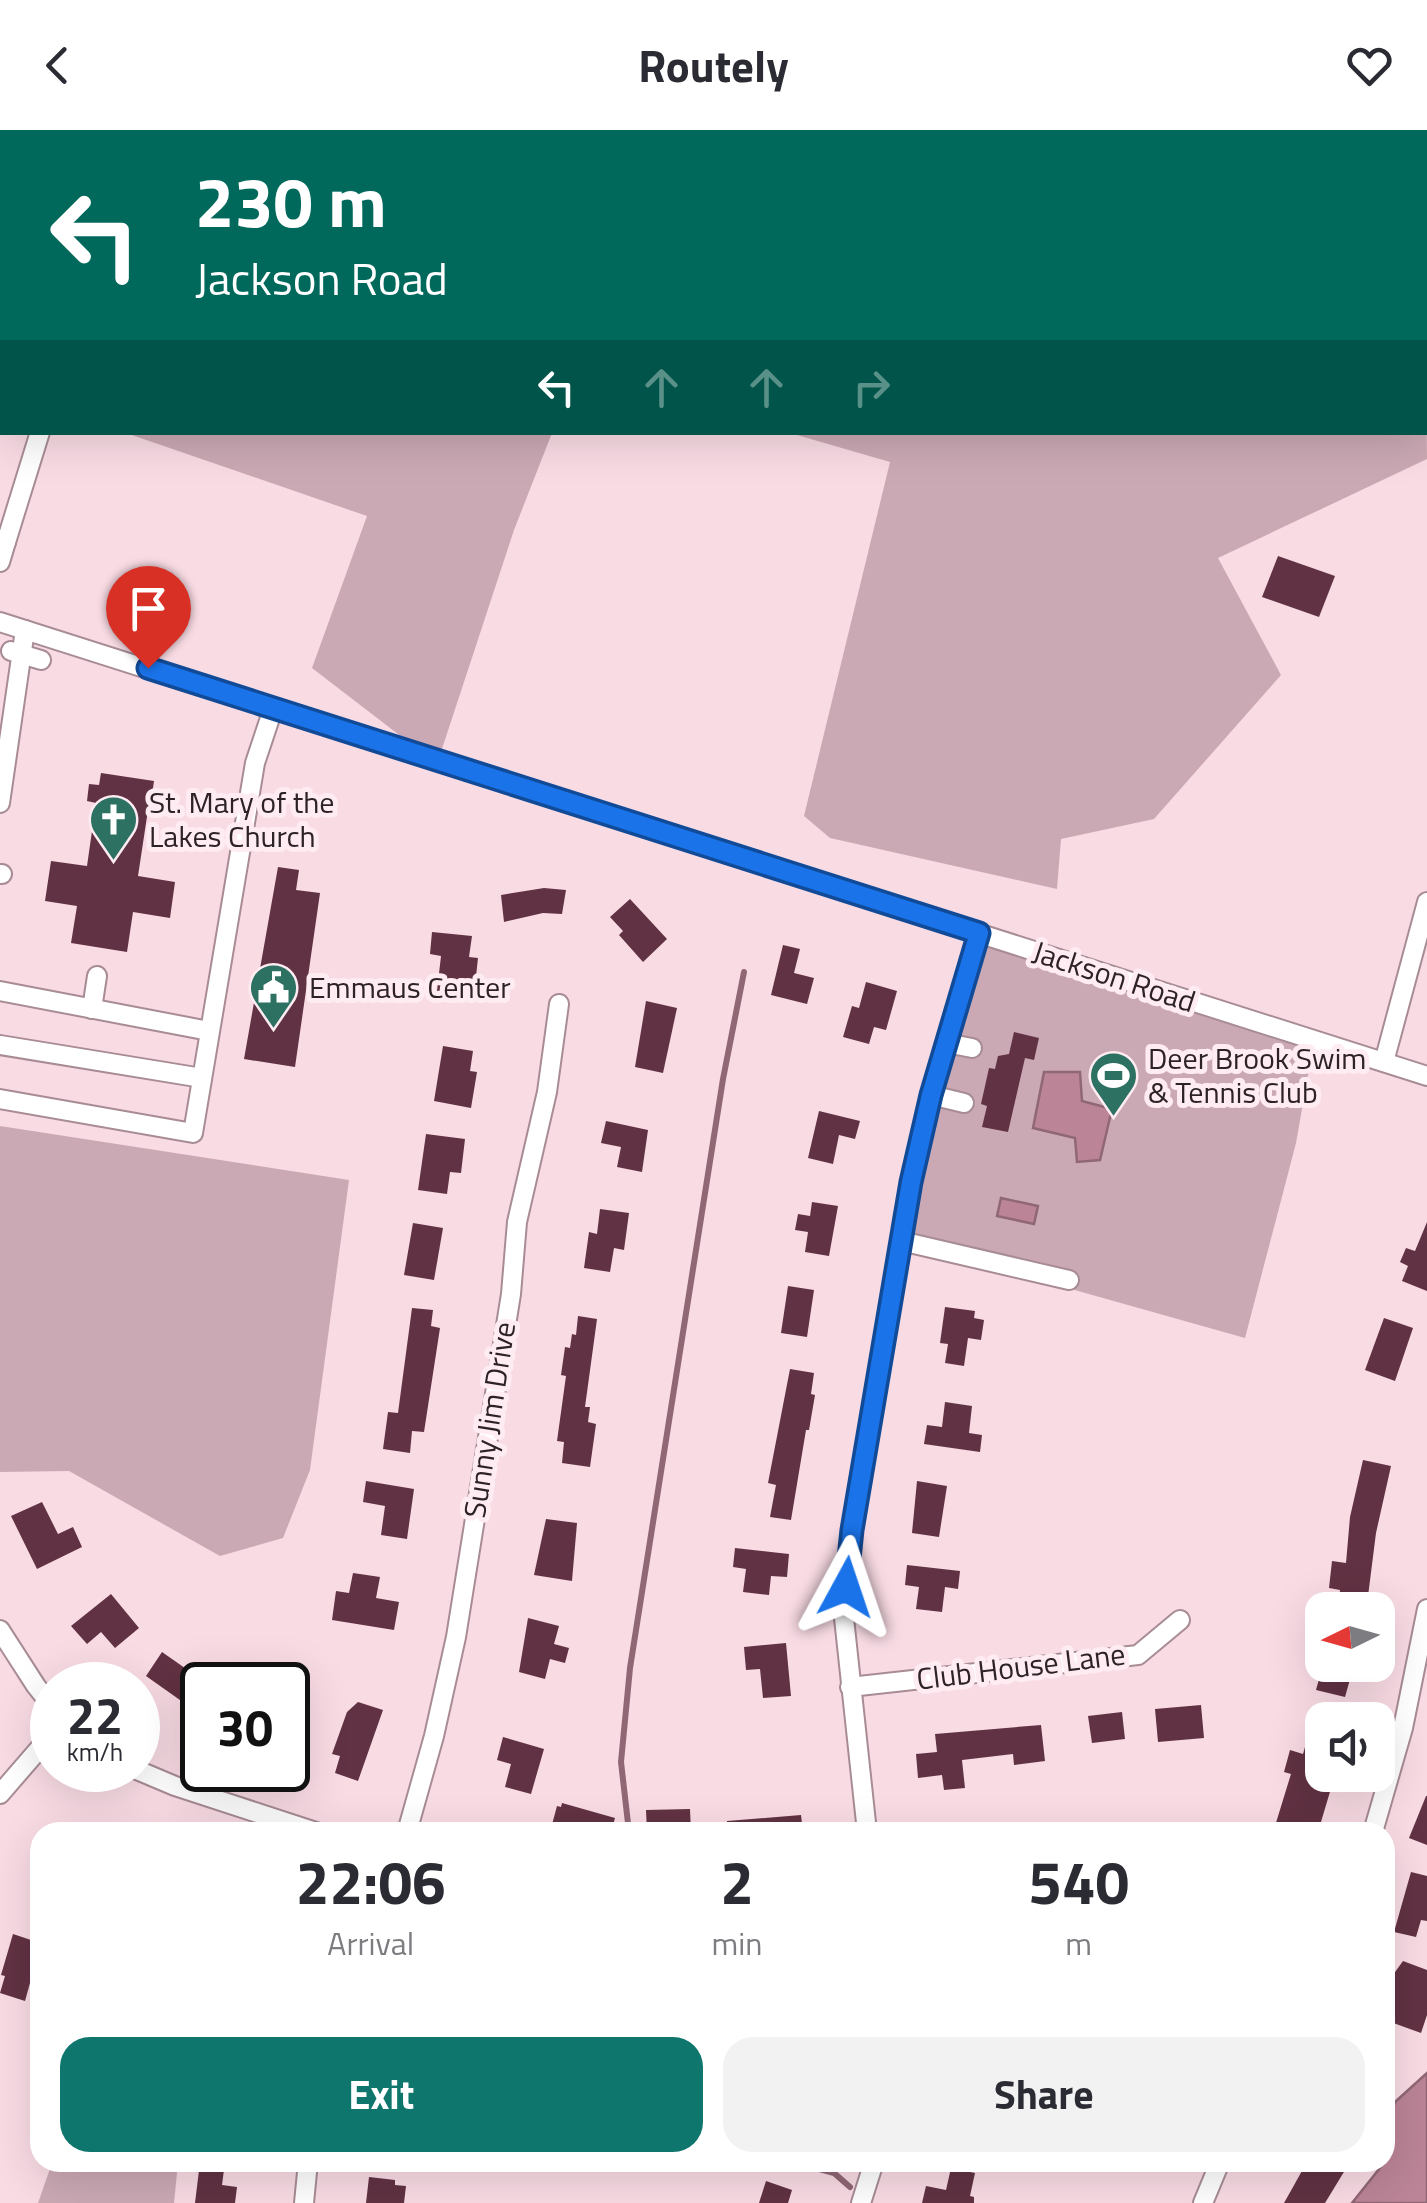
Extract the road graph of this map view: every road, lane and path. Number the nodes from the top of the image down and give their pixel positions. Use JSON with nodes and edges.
{"nodes":[{"id":1,"x":39,"y":435,"type":"edge"},
{"id":2,"x":3,"y":540,"type":"edge"},
{"id":3,"x":0,"y":562,"type":"edge"},
{"id":4,"x":0,"y":622,"type":"edge"},
{"id":5,"x":26,"y":630,"type":"junction"},
{"id":6,"x":274,"y":708,"type":"junction"},
{"id":7,"x":7,"y":781,"type":"edge"},
{"id":8,"x":0,"y":802,"type":"edge"},
{"id":9,"x":1427,"y":902,"type":"edge"},
{"id":10,"x":979,"y":933,"type":"junction"},
{"id":11,"x":97,"y":976,"type":"dead end"},
{"id":12,"x":0,"y":992,"type":"edge"},
{"id":13,"x":560,"y":1004,"type":"dead end"},
{"id":14,"x":92,"y":1009,"type":"junction"},
{"id":15,"x":209,"y":1031,"type":"junction"},
{"id":16,"x":946,"y":1043,"type":"junction"},
{"id":17,"x":0,"y":1045,"type":"edge"},
{"id":18,"x":972,"y":1048,"type":"dead end"},
{"id":19,"x":1384,"y":1062,"type":"junction"},
{"id":20,"x":1427,"y":1076,"type":"edge"},
{"id":21,"x":202,"y":1078,"type":"junction"},
{"id":22,"x":931,"y":1095,"type":"junction"},
{"id":23,"x":0,"y":1100,"type":"edge"},
{"id":24,"x":964,"y":1103,"type":"dead end"},
{"id":25,"x":901,"y":1241,"type":"junction"},
{"id":26,"x":1069,"y":1280,"type":"dead end"},
{"id":27,"x":1427,"y":1609,"type":"edge"},
{"id":28,"x":1180,"y":1620,"type":"dead end"},
{"id":29,"x":0,"y":1630,"type":"edge"},
{"id":30,"x":30,"y":1677,"type":"edge"},
{"id":31,"x":850,"y":1687,"type":"junction"},
{"id":32,"x":30,"y":1759,"type":"edge"},
{"id":33,"x":160,"y":1780,"type":"edge"},
{"id":34,"x":0,"y":1794,"type":"edge"},
{"id":35,"x":285,"y":1822,"type":"edge"},
{"id":36,"x":410,"y":1822,"type":"edge"},
{"id":37,"x":866,"y":1822,"type":"edge"},
{"id":38,"x":1376,"y":1822,"type":"edge"},
{"id":39,"x":307,"y":2172,"type":"edge"},
{"id":40,"x":871,"y":2172,"type":"edge"},
{"id":41,"x":1216,"y":2172,"type":"edge"},
{"id":42,"x":304,"y":2203,"type":"edge"},
{"id":43,"x":861,"y":2203,"type":"edge"},
{"id":44,"x":1204,"y":2203,"type":"edge"}],
"edges":[{"from":1,"to":2,"type":"street"},
{"from":2,"to":3,"type":"street"},
{"from":4,"to":5,"type":"street","name":"Jackson Road"},
{"from":5,"to":6,"type":"street","name":"Jackson Road"},
{"from":5,"to":7,"type":"street"},
{"from":6,"to":10,"type":"street","name":"Jackson Road"},
{"from":6,"to":15,"type":"street"},
{"from":7,"to":8,"type":"street"},
{"from":9,"to":19,"type":"street"},
{"from":10,"to":16,"type":"street"},
{"from":10,"to":19,"type":"street","name":"Jackson Road"},
{"from":11,"to":14,"type":"street"},
{"from":12,"to":14,"type":"street"},
{"from":13,"to":36,"type":"street","name":"Sunny Jim Drive"},
{"from":14,"to":15,"type":"street"},
{"from":15,"to":21,"type":"street"},
{"from":16,"to":18,"type":"street"},
{"from":16,"to":22,"type":"street"},
{"from":17,"to":21,"type":"street"},
{"from":19,"to":20,"type":"street","name":"Jackson Road"},
{"from":21,"to":23,"type":"street"},
{"from":22,"to":24,"type":"street"},
{"from":22,"to":25,"type":"street"},
{"from":25,"to":26,"type":"street"},
{"from":25,"to":31,"type":"street"},
{"from":27,"to":38,"type":"street"},
{"from":28,"to":31,"type":"street","name":"Club House Lane"},
{"from":29,"to":30,"type":"street"},
{"from":31,"to":37,"type":"street"},
{"from":32,"to":34,"type":"street"},
{"from":33,"to":35,"type":"street"},
{"from":39,"to":42,"type":"street"},
{"from":40,"to":43,"type":"street"},
{"from":41,"to":44,"type":"street"}]}
